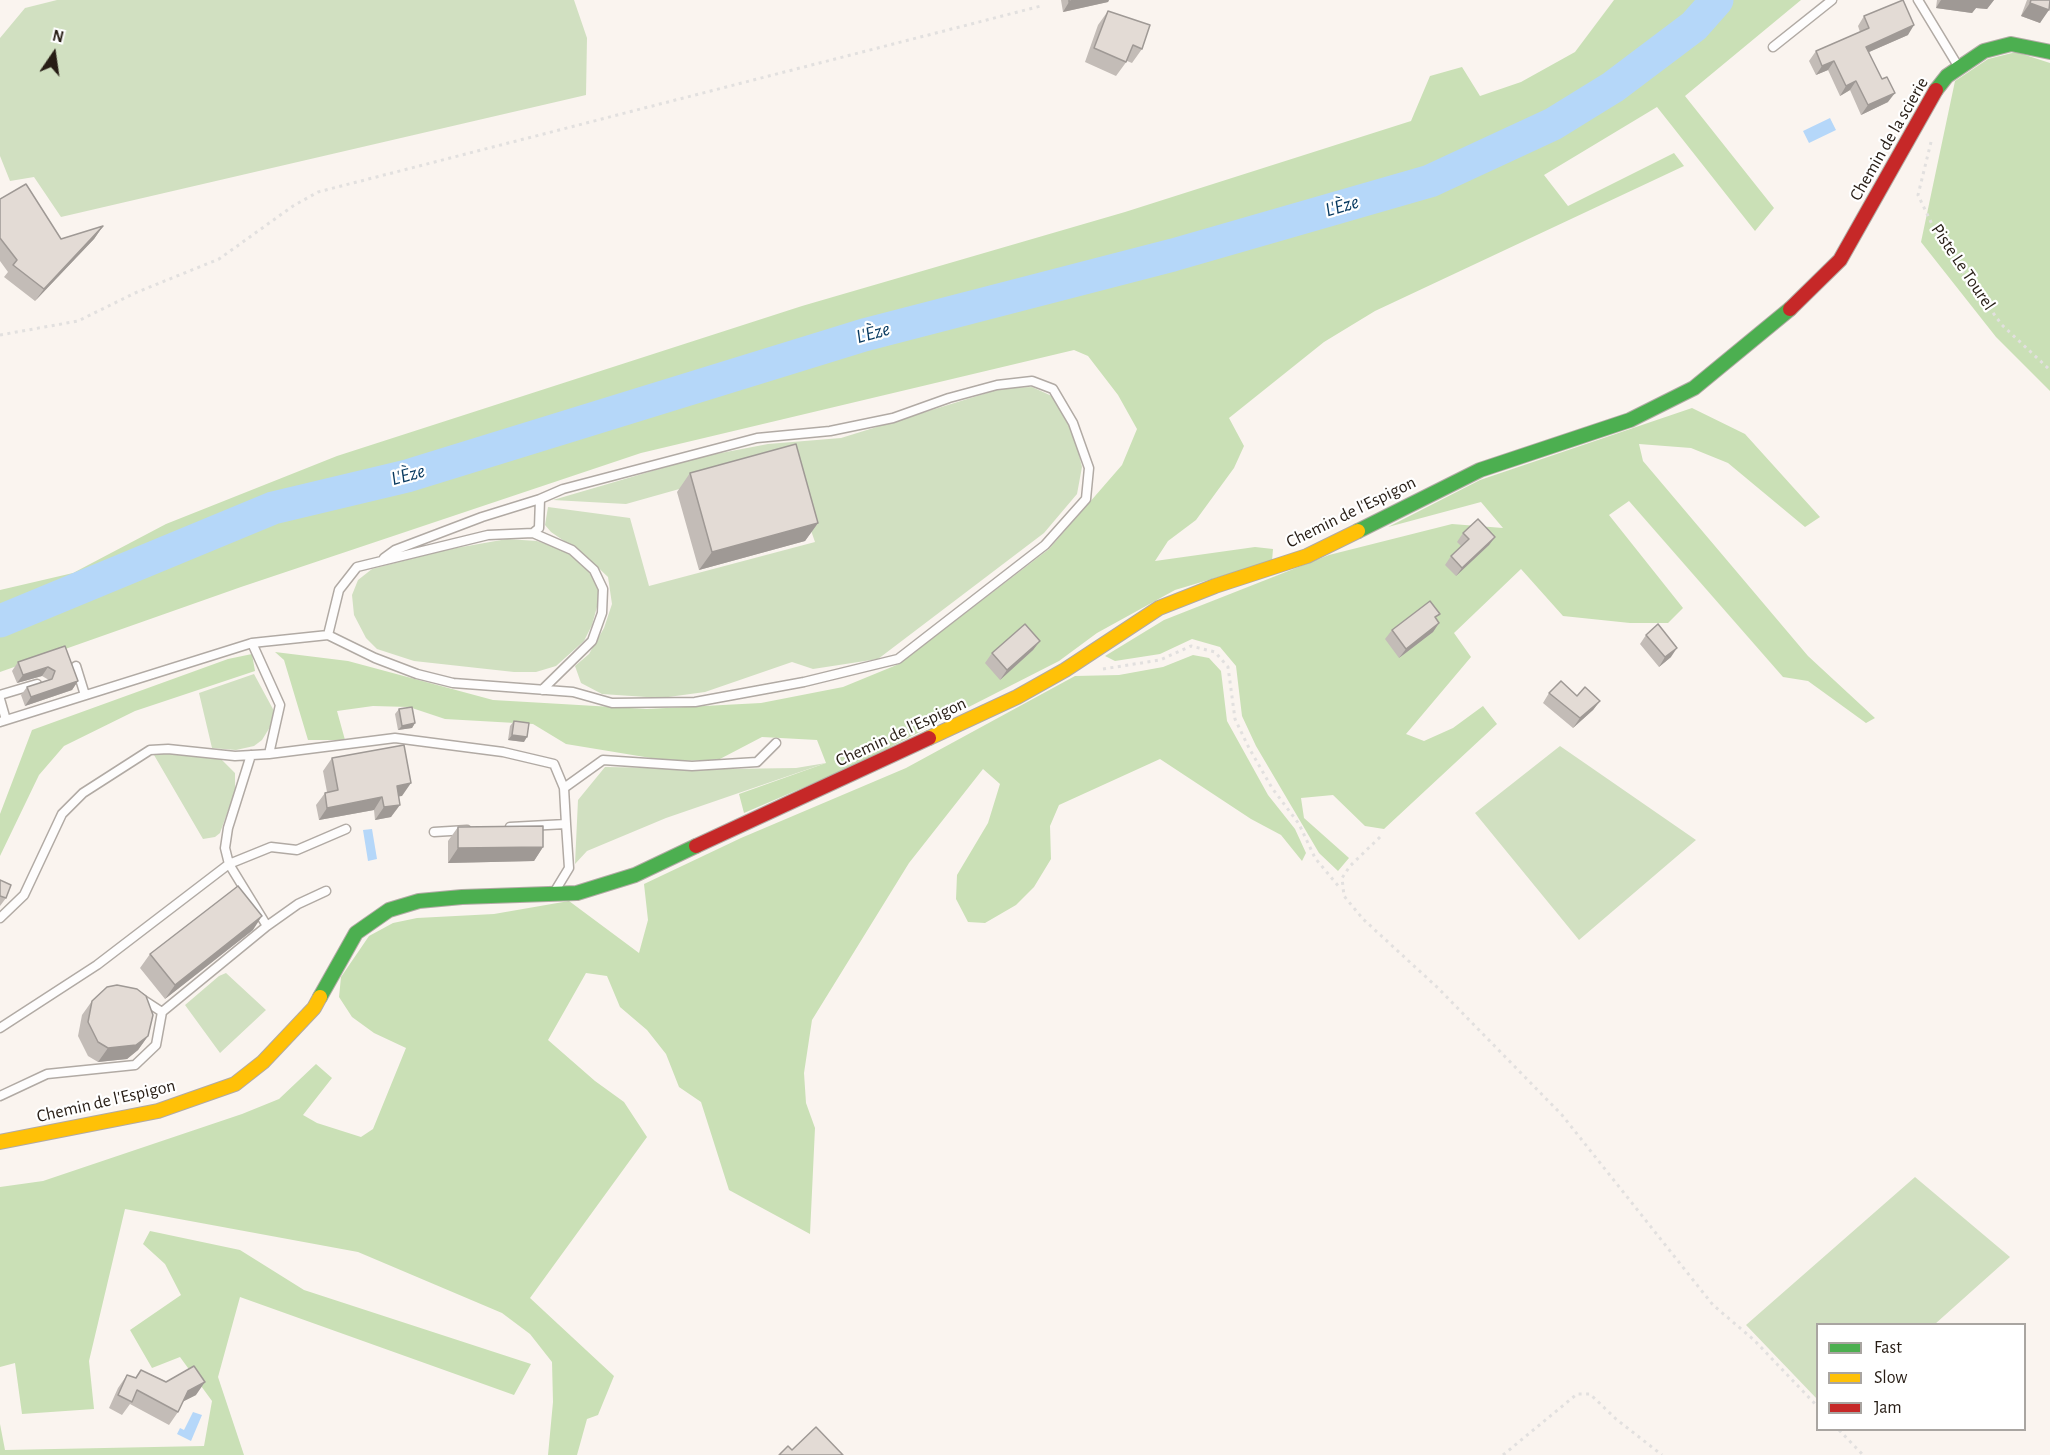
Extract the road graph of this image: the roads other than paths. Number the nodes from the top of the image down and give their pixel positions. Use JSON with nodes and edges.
{"nodes":[{"id":1,"x":1832,"y":0,"type":"edge"},
{"id":2,"x":1918,"y":0,"type":"edge"},
{"id":3,"x":1773,"y":47,"type":"dead end"},
{"id":4,"x":2050,"y":52,"type":"edge"},
{"id":5,"x":1958,"y":67,"type":"junction"},
{"id":6,"x":1819,"y":283,"type":"joint"},
{"id":7,"x":540,"y":499,"type":"junction"},
{"id":8,"x":533,"y":533,"type":"junction"},
{"id":9,"x":379,"y":561,"type":"junction"},
{"id":10,"x":328,"y":635,"type":"junction"},
{"id":11,"x":252,"y":642,"type":"junction"},
{"id":12,"x":76,"y":666,"type":"dead end"},
{"id":13,"x":43,"y":682,"type":"edge"},
{"id":14,"x":542,"y":690,"type":"junction"},
{"id":15,"x":85,"y":695,"type":"junction"},
{"id":16,"x":0,"y":697,"type":"edge"},
{"id":17,"x":3,"y":721,"type":"edge"},
{"id":18,"x":776,"y":743,"type":"dead end"},
{"id":19,"x":269,"y":754,"type":"junction"},
{"id":20,"x":251,"y":755,"type":"junction"},
{"id":21,"x":564,"y":789,"type":"junction"},
{"id":22,"x":566,"y":824,"type":"junction"},
{"id":23,"x":500,"y":828,"type":"edge"},
{"id":24,"x":346,"y":829,"type":"dead end"},
{"id":25,"x":478,"y":829,"type":"edge"},
{"id":26,"x":434,"y":832,"type":"dead end"},
{"id":27,"x":229,"y":864,"type":"junction"},
{"id":28,"x":326,"y":891,"type":"dead end"},
{"id":29,"x":553,"y":894,"type":"junction"},
{"id":30,"x":0,"y":918,"type":"edge"},
{"id":31,"x":267,"y":926,"type":"junction"},
{"id":32,"x":134,"y":993,"type":"edge"},
{"id":33,"x":162,"y":1012,"type":"junction"},
{"id":34,"x":0,"y":1028,"type":"edge"},
{"id":35,"x":0,"y":1095,"type":"edge"},
{"id":36,"x":0,"y":1142,"type":"edge"}],
"edges":[{"from":1,"to":3,"type":"lane"},
{"from":2,"to":5,"type":"lane"},
{"from":4,"to":5,"type":"street","name":"Chemin de la scierie"},
{"from":5,"to":6,"type":"street","name":"Chemin de la scierie"},
{"from":6,"to":29,"type":"street","name":"Chemin de l'Espigon"},
{"from":7,"to":8,"type":"lane"},
{"from":7,"to":9,"type":"lane"},
{"from":7,"to":14,"type":"lane"},
{"from":8,"to":9,"type":"lane"},
{"from":8,"to":14,"type":"lane"},
{"from":9,"to":10,"type":"lane"},
{"from":10,"to":11,"type":"lane"},
{"from":10,"to":14,"type":"lane"},
{"from":11,"to":15,"type":"lane"},
{"from":11,"to":19,"type":"lane"},
{"from":12,"to":15,"type":"lane"},
{"from":13,"to":16,"type":"lane"},
{"from":15,"to":17,"type":"lane"},
{"from":16,"to":17,"type":"lane"},
{"from":18,"to":21,"type":"lane"},
{"from":19,"to":20,"type":"lane"},
{"from":19,"to":21,"type":"lane"},
{"from":20,"to":27,"type":"lane"},
{"from":20,"to":30,"type":"lane"},
{"from":21,"to":22,"type":"lane"},
{"from":22,"to":23,"type":"lane"},
{"from":22,"to":29,"type":"lane"},
{"from":24,"to":27,"type":"lane"},
{"from":25,"to":26,"type":"lane"},
{"from":27,"to":31,"type":"lane"},
{"from":27,"to":34,"type":"lane"},
{"from":28,"to":31,"type":"lane"},
{"from":29,"to":36,"type":"street","name":"Chemin de l'Espigon"},
{"from":31,"to":33,"type":"lane"},
{"from":32,"to":33,"type":"lane"},
{"from":33,"to":35,"type":"lane"}]}
